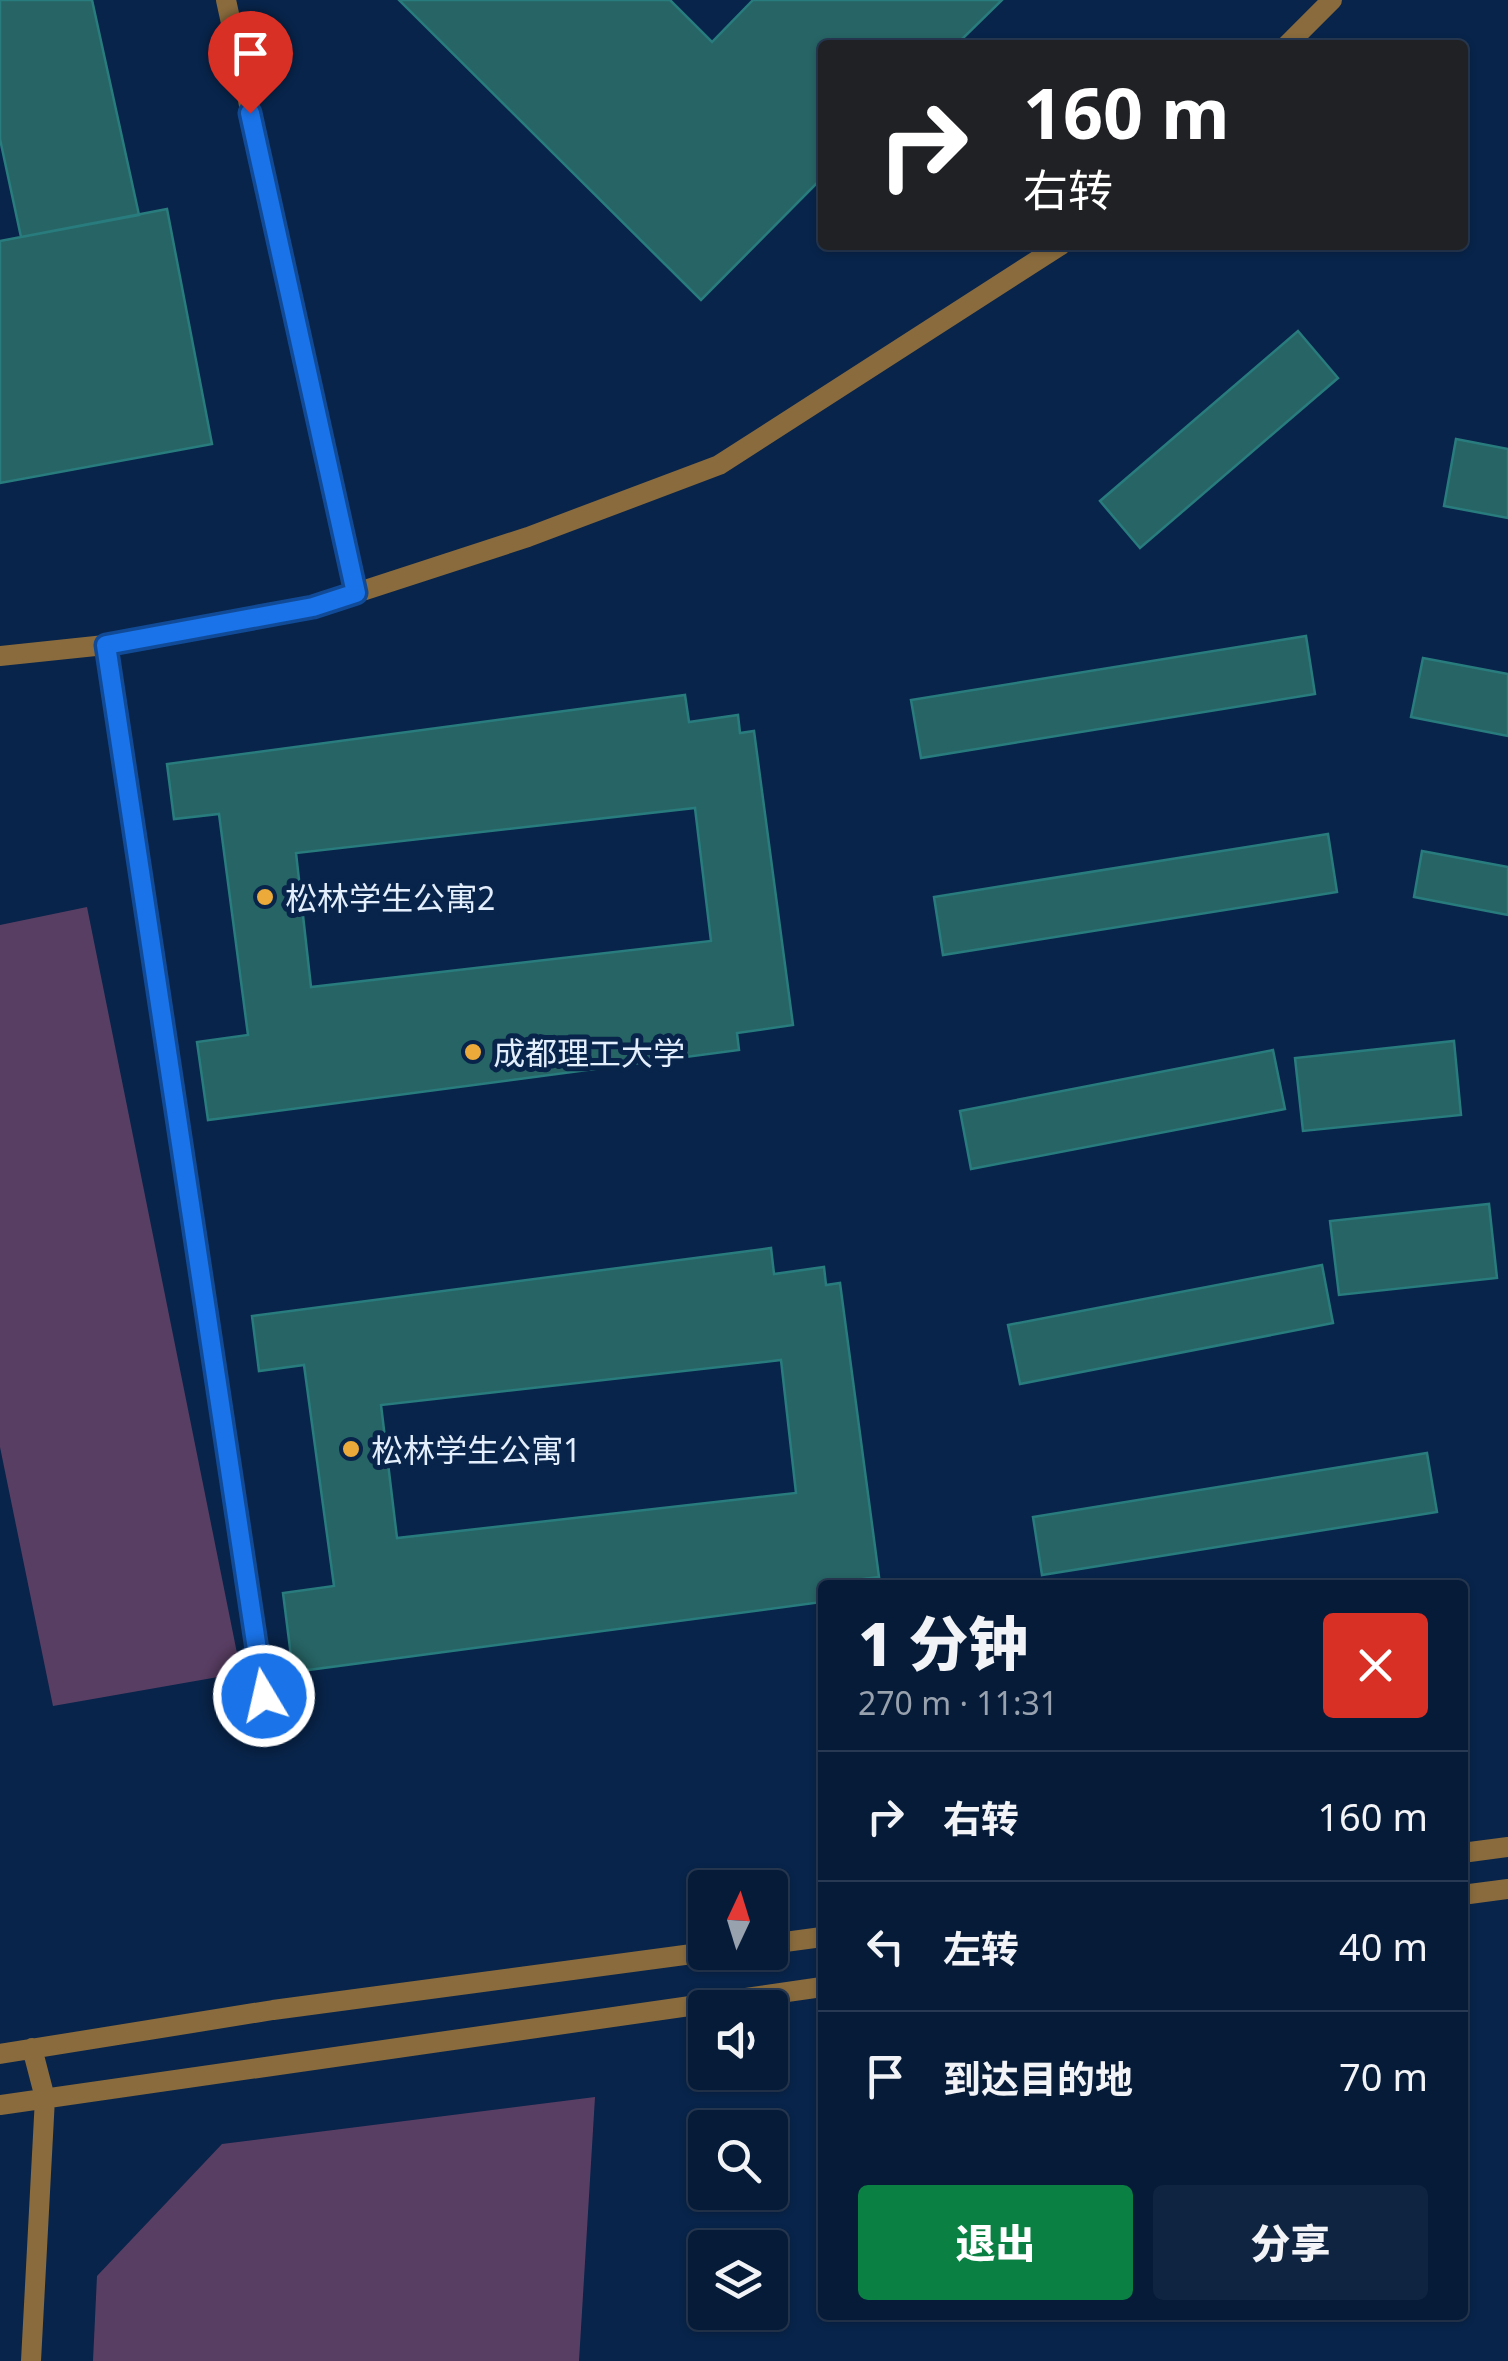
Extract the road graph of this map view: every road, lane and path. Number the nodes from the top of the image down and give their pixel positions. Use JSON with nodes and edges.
{"nodes":[{"id":1,"x":226,"y":0,"type":"edge"},
{"id":2,"x":1332,"y":0,"type":"edge"},
{"id":3,"x":1292,"y":40,"type":"edge"},
{"id":4,"x":1054,"y":250,"type":"edge"},
{"id":5,"x":356,"y":593,"type":"junction"},
{"id":6,"x":106,"y":645,"type":"junction"},
{"id":7,"x":0,"y":656,"type":"edge"},
{"id":8,"x":264,"y":1696,"type":"dead end"},
{"id":9,"x":1508,"y":1847,"type":"edge"},
{"id":10,"x":1468,"y":1852,"type":"edge"},
{"id":11,"x":1508,"y":1889,"type":"edge"},
{"id":12,"x":1468,"y":1894,"type":"edge"},
{"id":13,"x":818,"y":1938,"type":"edge"},
{"id":14,"x":788,"y":1942,"type":"edge"},
{"id":15,"x":688,"y":1955,"type":"edge"},
{"id":16,"x":818,"y":1988,"type":"edge"},
{"id":17,"x":32,"y":2048,"type":"junction"},
{"id":18,"x":0,"y":2054,"type":"edge"},
{"id":19,"x":45,"y":2098,"type":"junction"},
{"id":20,"x":0,"y":2106,"type":"edge"},
{"id":21,"x":31,"y":2361,"type":"edge"}],
"edges":[{"from":1,"to":5,"type":"street"},
{"from":2,"to":3,"type":"street"},
{"from":4,"to":5,"type":"street"},
{"from":5,"to":6,"type":"street"},
{"from":6,"to":7,"type":"street"},
{"from":6,"to":8,"type":"street"},
{"from":9,"to":10,"type":"street"},
{"from":11,"to":12,"type":"street"},
{"from":13,"to":14,"type":"street"},
{"from":15,"to":17,"type":"street"},
{"from":16,"to":19,"type":"street"},
{"from":17,"to":18,"type":"street"},
{"from":17,"to":19,"type":"street"},
{"from":19,"to":20,"type":"street"},
{"from":19,"to":21,"type":"street"}]}
